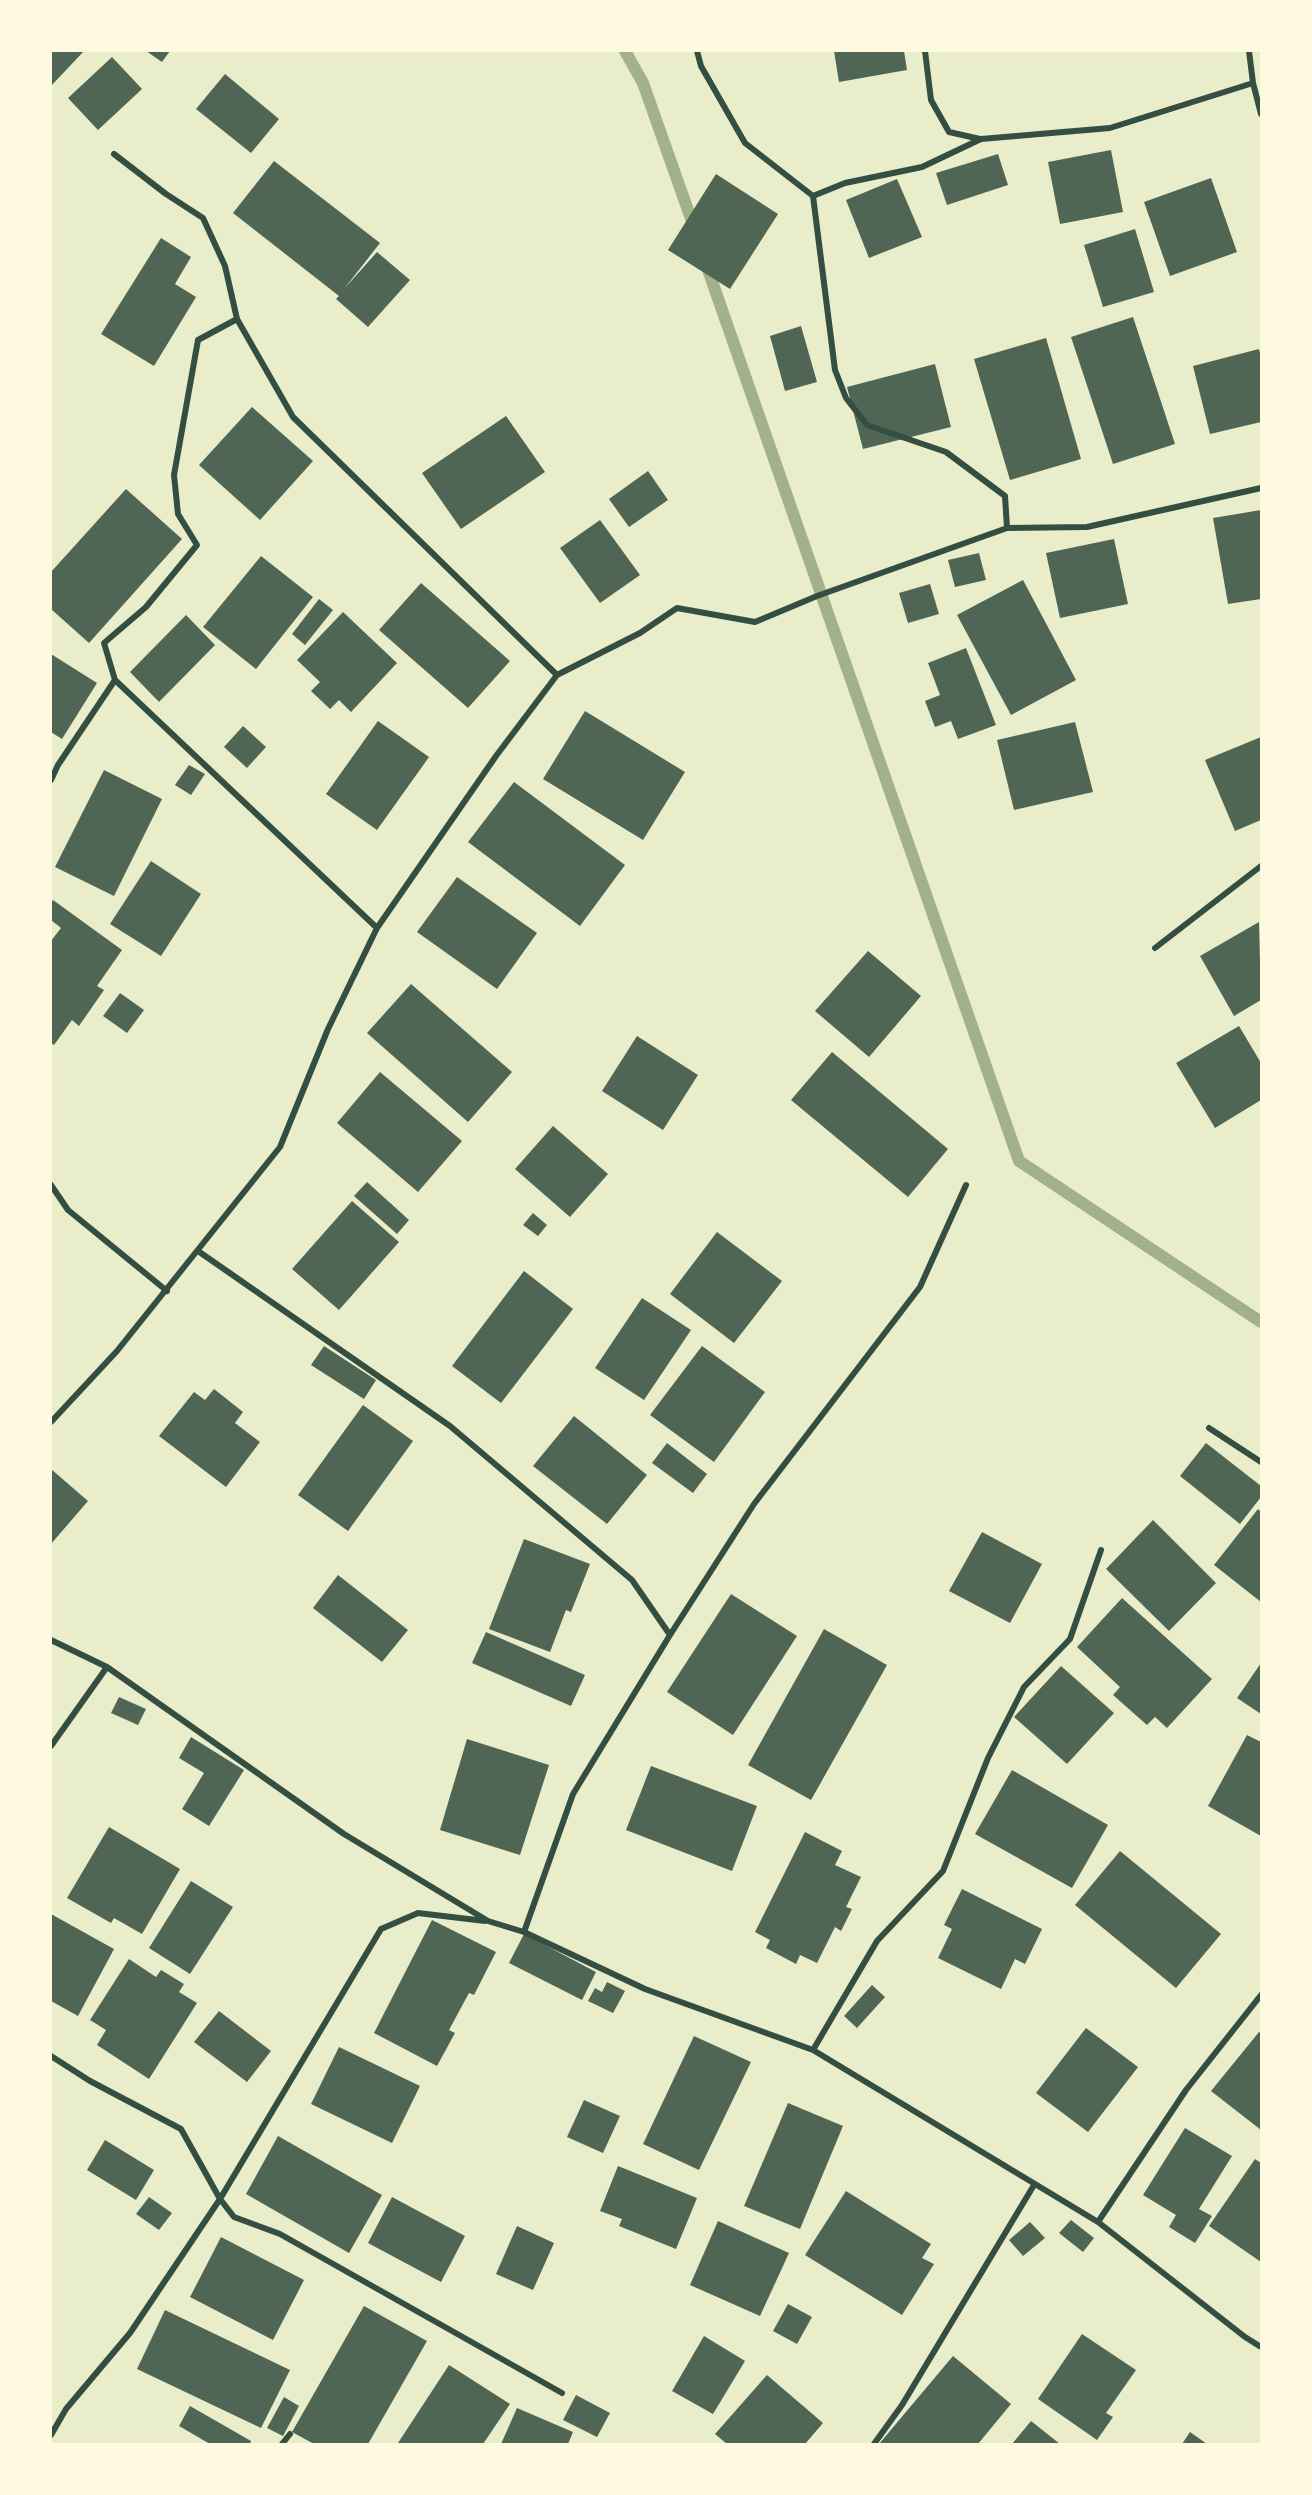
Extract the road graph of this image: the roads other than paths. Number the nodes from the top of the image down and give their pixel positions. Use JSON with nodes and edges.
{"nodes":[{"id":1,"x":697,"y":51,"type":"edge"},
{"id":2,"x":925,"y":51,"type":"edge"},
{"id":3,"x":1249,"y":51,"type":"edge"},
{"id":4,"x":1253,"y":83,"type":"junction"},
{"id":5,"x":1261,"y":114,"type":"edge"},
{"id":6,"x":981,"y":139,"type":"junction"},
{"id":7,"x":114,"y":154,"type":"dead end"},
{"id":8,"x":813,"y":196,"type":"junction"},
{"id":9,"x":237,"y":320,"type":"junction"},
{"id":10,"x":1261,"y":488,"type":"edge"},
{"id":11,"x":1007,"y":528,"type":"junction"},
{"id":12,"x":557,"y":675,"type":"junction"},
{"id":13,"x":115,"y":681,"type":"junction"},
{"id":14,"x":51,"y":780,"type":"edge"},
{"id":15,"x":1261,"y":866,"type":"edge"},
{"id":16,"x":377,"y":928,"type":"junction"},
{"id":17,"x":1155,"y":948,"type":"dead end"},
{"id":18,"x":51,"y":1185,"type":"edge"},
{"id":19,"x":966,"y":1185,"type":"dead end"},
{"id":20,"x":198,"y":1251,"type":"junction"},
{"id":21,"x":167,"y":1291,"type":"junction"},
{"id":22,"x":51,"y":1422,"type":"edge"},
{"id":23,"x":1209,"y":1428,"type":"dead end"},
{"id":24,"x":1261,"y":1462,"type":"edge"},
{"id":25,"x":1101,"y":1550,"type":"dead end"},
{"id":26,"x":670,"y":1635,"type":"junction"},
{"id":27,"x":51,"y":1640,"type":"edge"},
{"id":28,"x":107,"y":1667,"type":"junction"},
{"id":29,"x":51,"y":1746,"type":"edge"},
{"id":30,"x":488,"y":1921,"type":"junction"},
{"id":31,"x":524,"y":1932,"type":"junction"},
{"id":32,"x":1261,"y":1995,"type":"edge"},
{"id":33,"x":813,"y":2050,"type":"junction"},
{"id":34,"x":51,"y":2055,"type":"edge"},
{"id":35,"x":1034,"y":2185,"type":"junction"},
{"id":36,"x":220,"y":2199,"type":"junction"},
{"id":37,"x":1098,"y":2222,"type":"junction"},
{"id":38,"x":1261,"y":2347,"type":"edge"},
{"id":39,"x":562,"y":2393,"type":"dead end"},
{"id":40,"x":290,"y":2434,"type":"dead end"},
{"id":41,"x":51,"y":2435,"type":"edge"},
{"id":42,"x":282,"y":2444,"type":"edge"},
{"id":43,"x":874,"y":2444,"type":"edge"}],
"edges":[{"from":1,"to":8,"type":"street"},
{"from":2,"to":6,"type":"street"},
{"from":3,"to":4,"type":"street"},
{"from":4,"to":5,"type":"street"},
{"from":4,"to":6,"type":"street"},
{"from":6,"to":8,"type":"street"},
{"from":7,"to":9,"type":"street"},
{"from":8,"to":11,"type":"street"},
{"from":9,"to":12,"type":"street"},
{"from":9,"to":13,"type":"street"},
{"from":10,"to":11,"type":"street"},
{"from":11,"to":12,"type":"street"},
{"from":12,"to":16,"type":"street"},
{"from":13,"to":14,"type":"street"},
{"from":13,"to":16,"type":"street"},
{"from":15,"to":17,"type":"street"},
{"from":16,"to":20,"type":"street"},
{"from":18,"to":21,"type":"street"},
{"from":19,"to":26,"type":"street"},
{"from":20,"to":21,"type":"street"},
{"from":20,"to":26,"type":"street"},
{"from":21,"to":22,"type":"street"},
{"from":23,"to":24,"type":"street"},
{"from":25,"to":33,"type":"street"},
{"from":26,"to":31,"type":"street"},
{"from":27,"to":28,"type":"street"},
{"from":28,"to":29,"type":"street"},
{"from":28,"to":30,"type":"street"},
{"from":30,"to":31,"type":"street"},
{"from":30,"to":36,"type":"street"},
{"from":31,"to":33,"type":"street"},
{"from":32,"to":37,"type":"street"},
{"from":33,"to":35,"type":"street"},
{"from":34,"to":36,"type":"street"},
{"from":35,"to":37,"type":"street"},
{"from":35,"to":43,"type":"street"},
{"from":36,"to":39,"type":"street"},
{"from":36,"to":41,"type":"street"},
{"from":37,"to":38,"type":"street"},
{"from":40,"to":42,"type":"street"}]}
